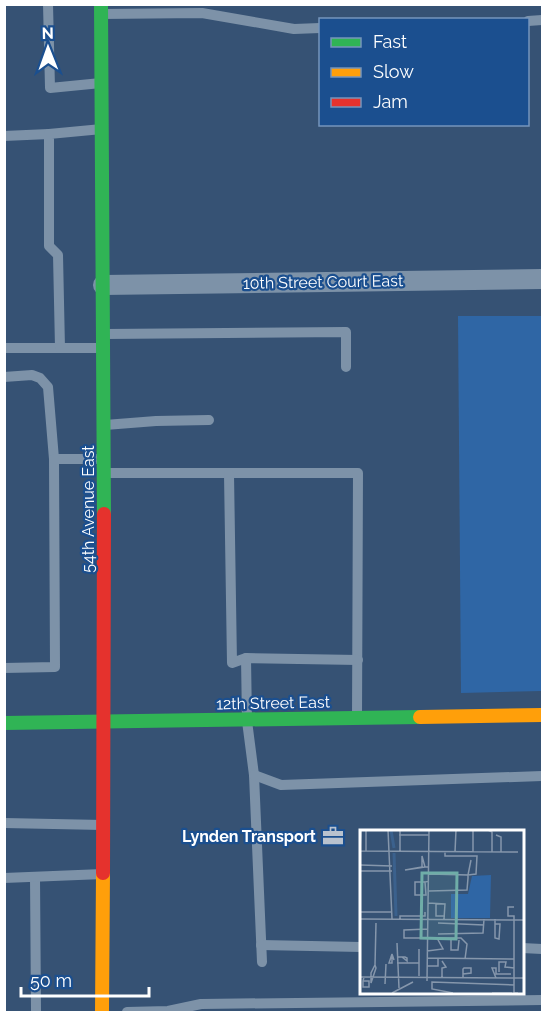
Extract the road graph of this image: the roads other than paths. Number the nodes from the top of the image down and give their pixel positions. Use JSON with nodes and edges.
{"nodes":[{"id":1,"x":48,"y":4,"type":"edge"},
{"id":2,"x":101,"y":9,"type":"edge"},
{"id":3,"x":319,"y":28,"type":"edge"},
{"id":4,"x":102,"y":83,"type":"junction"},
{"id":5,"x":102,"y":129,"type":"junction"},
{"id":6,"x":49,"y":134,"type":"junction"},
{"id":7,"x":4,"y":136,"type":"edge"},
{"id":8,"x":543,"y":279,"type":"edge"},
{"id":9,"x":104,"y":285,"type":"junction"},
{"id":10,"x":104,"y":341,"type":"junction"},
{"id":11,"x":4,"y":348,"type":"edge"},
{"id":12,"x":60,"y":348,"type":"junction"},
{"id":13,"x":346,"y":367,"type":"dead end"},
{"id":14,"x":4,"y":377,"type":"edge"},
{"id":15,"x":209,"y":420,"type":"dead end"},
{"id":16,"x":104,"y":425,"type":"junction"},
{"id":17,"x":54,"y":459,"type":"junction"},
{"id":18,"x":104,"y":459,"type":"junction"},
{"id":19,"x":104,"y":473,"type":"junction"},
{"id":20,"x":229,"y":474,"type":"junction"},
{"id":21,"x":246,"y":658,"type":"junction"},
{"id":22,"x":358,"y":660,"type":"junction"},
{"id":23,"x":4,"y":668,"type":"edge"},
{"id":24,"x":543,"y":716,"type":"edge"},
{"id":25,"x":357,"y":718,"type":"junction"},
{"id":26,"x":247,"y":721,"type":"junction"},
{"id":27,"x":105,"y":722,"type":"junction"},
{"id":28,"x":4,"y":723,"type":"edge"},
{"id":29,"x":254,"y":775,"type":"junction"},
{"id":30,"x":543,"y":777,"type":"edge"},
{"id":31,"x":4,"y":823,"type":"edge"},
{"id":32,"x":104,"y":825,"type":"junction"},
{"id":33,"x":104,"y":874,"type":"junction"},
{"id":34,"x":35,"y":877,"type":"junction"},
{"id":35,"x":4,"y":878,"type":"edge"},
{"id":36,"x":261,"y":945,"type":"junction"},
{"id":37,"x":360,"y":946,"type":"edge"},
{"id":38,"x":523,"y":948,"type":"edge"},
{"id":39,"x":543,"y":949,"type":"edge"},
{"id":40,"x":262,"y":962,"type":"dead end"},
{"id":41,"x":543,"y":1000,"type":"edge"},
{"id":42,"x":253,"y":1008,"type":"edge"},
{"id":43,"x":305,"y":1008,"type":"edge"},
{"id":44,"x":36,"y":1012,"type":"edge"},
{"id":45,"x":102,"y":1012,"type":"edge"},
{"id":46,"x":127,"y":1012,"type":"edge"}],
"edges":[{"from":1,"to":4,"type":"lane"},
{"from":2,"to":3,"type":"lane"},
{"from":2,"to":4,"type":"main road","name":"54th Avenue East"},
{"from":4,"to":5,"type":"main road","name":"54th Avenue East"},
{"from":5,"to":6,"type":"lane"},
{"from":5,"to":9,"type":"main road","name":"54th Avenue East"},
{"from":6,"to":7,"type":"lane"},
{"from":6,"to":12,"type":"lane"},
{"from":8,"to":9,"type":"street","name":"10th Street Court East"},
{"from":9,"to":10,"type":"main road","name":"54th Avenue East"},
{"from":10,"to":12,"type":"lane"},
{"from":10,"to":13,"type":"lane"},
{"from":10,"to":16,"type":"main road","name":"54th Avenue East"},
{"from":11,"to":12,"type":"lane"},
{"from":14,"to":17,"type":"lane"},
{"from":15,"to":16,"type":"lane"},
{"from":16,"to":18,"type":"main road","name":"54th Avenue East"},
{"from":17,"to":18,"type":"lane"},
{"from":17,"to":23,"type":"lane"},
{"from":18,"to":19,"type":"main road","name":"54th Avenue East"},
{"from":19,"to":20,"type":"lane"},
{"from":19,"to":27,"type":"main road","name":"54th Avenue East"},
{"from":20,"to":21,"type":"lane"},
{"from":20,"to":22,"type":"lane"},
{"from":21,"to":22,"type":"lane"},
{"from":21,"to":26,"type":"lane"},
{"from":22,"to":25,"type":"lane"},
{"from":24,"to":25,"type":"main road","name":"12th Street East"},
{"from":25,"to":26,"type":"main road","name":"12th Street East"},
{"from":26,"to":27,"type":"main road","name":"12th Street East"},
{"from":26,"to":29,"type":"lane"},
{"from":27,"to":28,"type":"main road","name":"12th Street East"},
{"from":27,"to":32,"type":"main road","name":"54th Avenue East"},
{"from":29,"to":30,"type":"lane"},
{"from":29,"to":36,"type":"lane"},
{"from":31,"to":32,"type":"lane"},
{"from":32,"to":33,"type":"main road","name":"54th Avenue East"},
{"from":33,"to":34,"type":"lane"},
{"from":33,"to":45,"type":"main road","name":"54th Avenue East"},
{"from":34,"to":35,"type":"lane"},
{"from":34,"to":44,"type":"lane"},
{"from":36,"to":37,"type":"lane"},
{"from":36,"to":40,"type":"lane"},
{"from":38,"to":39,"type":"lane"},
{"from":41,"to":43,"type":"lane"},
{"from":42,"to":43,"type":"lane"},
{"from":42,"to":46,"type":"lane"}]}
